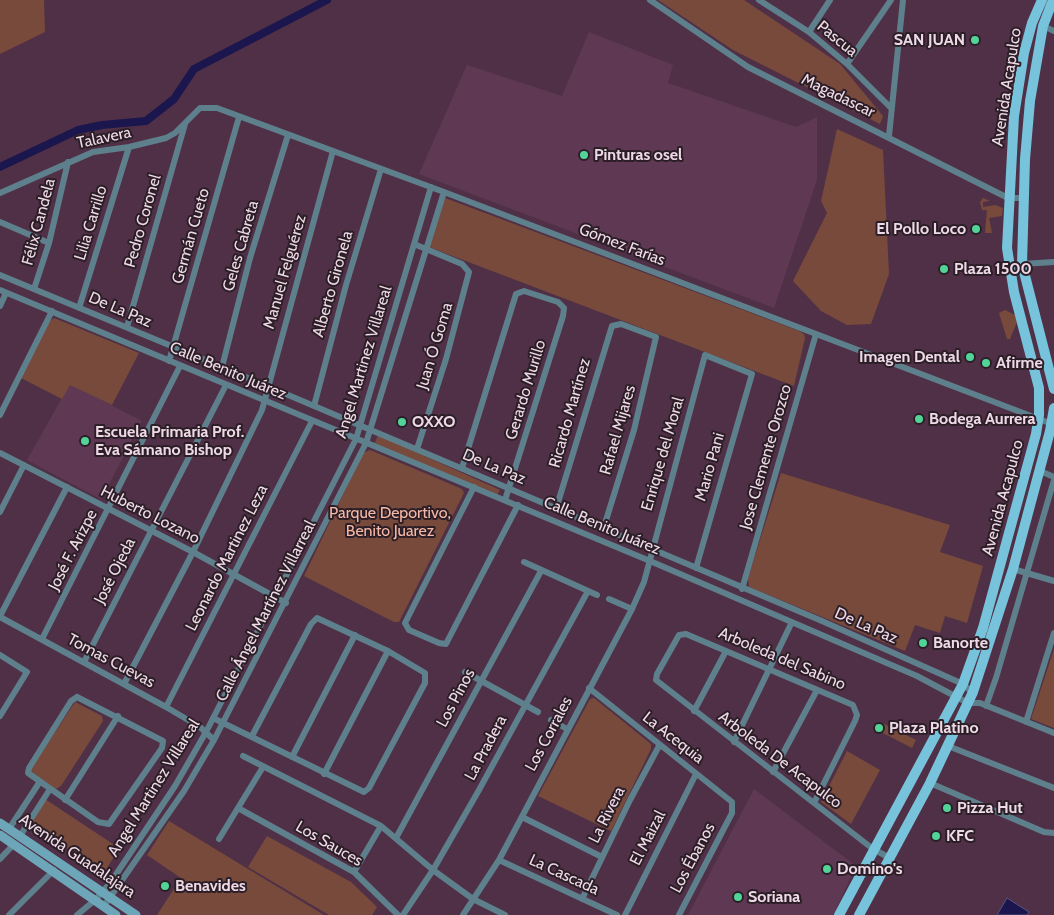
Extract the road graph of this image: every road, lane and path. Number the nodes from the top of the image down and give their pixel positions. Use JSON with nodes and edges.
{"nodes":[{"id":1,"x":650,"y":0,"type":"edge"},
{"id":2,"x":759,"y":0,"type":"edge"},
{"id":3,"x":830,"y":0,"type":"edge"},
{"id":4,"x":891,"y":0,"type":"edge"},
{"id":5,"x":903,"y":0,"type":"edge"},
{"id":6,"x":1042,"y":0,"type":"edge"},
{"id":7,"x":1054,"y":0,"type":"edge"},
{"id":8,"x":769,"y":3,"type":"edge"},
{"id":9,"x":1043,"y":26,"type":"junction"},
{"id":10,"x":1054,"y":31,"type":"edge"},
{"id":11,"x":809,"y":32,"type":"junction"},
{"id":12,"x":847,"y":64,"type":"junction"},
{"id":13,"x":891,"y":108,"type":"junction"},
{"id":14,"x":239,"y":117,"type":"junction"},
{"id":15,"x":186,"y":123,"type":"junction"},
{"id":16,"x":288,"y":135,"type":"junction"},
{"id":17,"x":889,"y":136,"type":"junction"},
{"id":18,"x":129,"y":147,"type":"junction"},
{"id":19,"x":333,"y":151,"type":"junction"},
{"id":20,"x":68,"y":162,"type":"junction"},
{"id":21,"x":381,"y":169,"type":"junction"},
{"id":22,"x":431,"y":187,"type":"junction"},
{"id":23,"x":444,"y":192,"type":"junction"},
{"id":24,"x":0,"y":193,"type":"edge"},
{"id":25,"x":1008,"y":198,"type":"junction"},
{"id":26,"x":1023,"y":198,"type":"junction"},
{"id":27,"x":0,"y":222,"type":"edge"},
{"id":28,"x":49,"y":243,"type":"junction"},
{"id":29,"x":414,"y":244,"type":"junction"},
{"id":30,"x":427,"y":249,"type":"junction"},
{"id":31,"x":1054,"y":262,"type":"edge"},
{"id":32,"x":1022,"y":264,"type":"junction"},
{"id":33,"x":0,"y":275,"type":"edge"},
{"id":34,"x":34,"y":289,"type":"junction"},
{"id":35,"x":3,"y":292,"type":"edge"},
{"id":36,"x":0,"y":306,"type":"edge"},
{"id":37,"x":79,"y":308,"type":"junction"},
{"id":38,"x":52,"y":311,"type":"junction"},
{"id":39,"x":127,"y":327,"type":"junction"},
{"id":40,"x":816,"y":334,"type":"junction"},
{"id":41,"x":656,"y":337,"type":"joint"},
{"id":42,"x":174,"y":347,"type":"junction"},
{"id":43,"x":170,"y":361,"type":"junction"},
{"id":44,"x":180,"y":366,"type":"junction"},
{"id":45,"x":222,"y":367,"type":"junction"},
{"id":46,"x":752,"y":374,"type":"joint"},
{"id":47,"x":226,"y":385,"type":"junction"},
{"id":48,"x":268,"y":387,"type":"junction"},
{"id":49,"x":1054,"y":389,"type":"edge"},
{"id":50,"x":264,"y":401,"type":"junction"},
{"id":51,"x":314,"y":406,"type":"junction"},
{"id":52,"x":1054,"y":408,"type":"edge"},
{"id":53,"x":0,"y":415,"type":"edge"},
{"id":54,"x":312,"y":421,"type":"junction"},
{"id":55,"x":1039,"y":421,"type":"junction"},
{"id":56,"x":1052,"y":424,"type":"junction"},
{"id":57,"x":360,"y":426,"type":"junction"},
{"id":58,"x":371,"y":430,"type":"junction"},
{"id":59,"x":356,"y":439,"type":"junction"},
{"id":60,"x":366,"y":443,"type":"junction"},
{"id":61,"x":417,"y":449,"type":"junction"},
{"id":62,"x":0,"y":453,"type":"edge"},
{"id":63,"x":24,"y":465,"type":"junction"},
{"id":64,"x":462,"y":468,"type":"junction"},
{"id":65,"x":1040,"y":471,"type":"junction"},
{"id":66,"x":1054,"y":479,"type":"edge"},
{"id":67,"x":66,"y":487,"type":"junction"},
{"id":68,"x":474,"y":487,"type":"junction"},
{"id":69,"x":509,"y":489,"type":"junction"},
{"id":70,"x":505,"y":500,"type":"junction"},
{"id":71,"x":518,"y":506,"type":"junction"},
{"id":72,"x":556,"y":508,"type":"junction"},
{"id":73,"x":109,"y":509,"type":"junction"},
{"id":74,"x":0,"y":512,"type":"edge"},
{"id":75,"x":603,"y":530,"type":"junction"},
{"id":76,"x":151,"y":531,"type":"junction"},
{"id":77,"x":651,"y":550,"type":"junction"},
{"id":78,"x":192,"y":552,"type":"junction"},
{"id":79,"x":650,"y":561,"type":"junction"},
{"id":80,"x":524,"y":562,"type":"dead end"},
{"id":81,"x":696,"y":568,"type":"junction"},
{"id":82,"x":1013,"y":569,"type":"junction"},
{"id":83,"x":541,"y":571,"type":"junction"},
{"id":84,"x":1028,"y":572,"type":"junction"},
{"id":85,"x":235,"y":575,"type":"junction"},
{"id":86,"x":1054,"y":581,"type":"edge"},
{"id":87,"x":742,"y":589,"type":"junction"},
{"id":88,"x":588,"y":591,"type":"junction"},
{"id":89,"x":597,"y":595,"type":"dead end"},
{"id":90,"x":276,"y":598,"type":"junction"},
{"id":91,"x":609,"y":599,"type":"dead end"},
{"id":92,"x":286,"y":603,"type":"junction"},
{"id":93,"x":632,"y":609,"type":"junction"},
{"id":94,"x":0,"y":617,"type":"edge"},
{"id":95,"x":792,"y":624,"type":"junction"},
{"id":96,"x":1054,"y":633,"type":"edge"},
{"id":97,"x":355,"y":635,"type":"junction"},
{"id":98,"x":42,"y":640,"type":"junction"},
{"id":99,"x":388,"y":651,"type":"junction"},
{"id":100,"x":726,"y":651,"type":"junction"},
{"id":101,"x":0,"y":655,"type":"edge"},
{"id":102,"x":84,"y":662,"type":"junction"},
{"id":103,"x":923,"y":665,"type":"junction"},
{"id":104,"x":770,"y":670,"type":"junction"},
{"id":105,"x":465,"y":672,"type":"dead end"},
{"id":106,"x":916,"y":676,"type":"junction"},
{"id":107,"x":656,"y":680,"type":"joint"},
{"id":108,"x":481,"y":681,"type":"junction"},
{"id":109,"x":124,"y":684,"type":"junction"},
{"id":110,"x":963,"y":684,"type":"junction"},
{"id":111,"x":589,"y":688,"type":"junction"},
{"id":112,"x":818,"y":690,"type":"junction"},
{"id":113,"x":973,"y":692,"type":"junction"},
{"id":114,"x":956,"y":697,"type":"junction"},
{"id":115,"x":968,"y":703,"type":"junction"},
{"id":116,"x":525,"y":705,"type":"junction"},
{"id":117,"x":983,"y":705,"type":"junction"},
{"id":118,"x":166,"y":707,"type":"junction"},
{"id":119,"x":694,"y":711,"type":"junction"},
{"id":120,"x":538,"y":712,"type":"dead end"},
{"id":121,"x":0,"y":716,"type":"edge"},
{"id":122,"x":118,"y":716,"type":"junction"},
{"id":123,"x":213,"y":718,"type":"junction"},
{"id":124,"x":551,"y":720,"type":"dead end"},
{"id":125,"x":1026,"y":722,"type":"junction"},
{"id":126,"x":223,"y":723,"type":"junction"},
{"id":127,"x":567,"y":729,"type":"junction"},
{"id":128,"x":206,"y":732,"type":"junction"},
{"id":129,"x":1054,"y":734,"type":"edge"},
{"id":130,"x":252,"y":736,"type":"junction"},
{"id":131,"x":214,"y":740,"type":"junction"},
{"id":132,"x":734,"y":742,"type":"junction"},
{"id":133,"x":659,"y":746,"type":"junction"},
{"id":134,"x":948,"y":746,"type":"junction"},
{"id":135,"x":243,"y":756,"type":"dead end"},
{"id":136,"x":292,"y":757,"type":"junction"},
{"id":137,"x":263,"y":767,"type":"junction"},
{"id":138,"x":773,"y":772,"type":"junction"},
{"id":139,"x":324,"y":774,"type":"junction"},
{"id":140,"x":696,"y":774,"type":"junction"},
{"id":141,"x":39,"y":782,"type":"junction"},
{"id":142,"x":930,"y":783,"type":"junction"},
{"id":143,"x":1054,"y":788,"type":"edge"},
{"id":144,"x":50,"y":789,"type":"junction"},
{"id":145,"x":65,"y":800,"type":"junction"},
{"id":146,"x":814,"y":803,"type":"junction"},
{"id":147,"x":238,"y":808,"type":"junction"},
{"id":148,"x":732,"y":813,"type":"joint"},
{"id":149,"x":522,"y":817,"type":"junction"},
{"id":150,"x":0,"y":822,"type":"edge"},
{"id":151,"x":381,"y":826,"type":"junction"},
{"id":152,"x":9,"y":829,"type":"junction"},
{"id":153,"x":1054,"y":833,"type":"edge"},
{"id":154,"x":0,"y":835,"type":"edge"},
{"id":155,"x":20,"y":836,"type":"junction"},
{"id":156,"x":396,"y":838,"type":"junction"},
{"id":157,"x":219,"y":839,"type":"dead end"},
{"id":158,"x":14,"y":844,"type":"junction"},
{"id":159,"x":873,"y":849,"type":"junction"},
{"id":160,"x":602,"y":857,"type":"junction"},
{"id":161,"x":890,"y":858,"type":"junction"},
{"id":162,"x":0,"y":859,"type":"edge"},
{"id":163,"x":499,"y":860,"type":"junction"},
{"id":164,"x":54,"y":870,"type":"junction"},
{"id":165,"x":433,"y":870,"type":"junction"},
{"id":166,"x":354,"y":872,"type":"junction"},
{"id":167,"x":102,"y":892,"type":"junction"},
{"id":168,"x":111,"y":898,"type":"junction"},
{"id":169,"x":473,"y":899,"type":"junction"},
{"id":170,"x":582,"y":899,"type":"junction"},
{"id":171,"x":96,"y":900,"type":"junction"},
{"id":172,"x":104,"y":906,"type":"junction"},
{"id":173,"x":863,"y":914,"type":"edge"},
{"id":174,"x":9,"y":915,"type":"edge"},
{"id":175,"x":77,"y":915,"type":"edge"},
{"id":176,"x":116,"y":915,"type":"edge"},
{"id":177,"x":136,"y":915,"type":"edge"},
{"id":178,"x":398,"y":915,"type":"edge"},
{"id":179,"x":403,"y":915,"type":"edge"},
{"id":180,"x":463,"y":915,"type":"edge"},
{"id":181,"x":505,"y":915,"type":"edge"},
{"id":182,"x":617,"y":915,"type":"edge"},
{"id":183,"x":625,"y":915,"type":"edge"},
{"id":184,"x":679,"y":915,"type":"edge"},
{"id":185,"x":839,"y":915,"type":"edge"}],
"edges":[{"from":1,"to":17,"type":"street","name":"Magadascar"},
{"from":2,"to":8,"type":"street","name":"Pascua"},
{"from":3,"to":11,"type":"street"},
{"from":4,"to":12,"type":"street"},
{"from":5,"to":13,"type":"street"},
{"from":6,"to":25,"type":"main road","name":"Avenida Acapulco"},
{"from":7,"to":9,"type":"main road","name":"Avenida Acapulco"},
{"from":8,"to":11,"type":"street","name":"Pascua"},
{"from":9,"to":10,"type":"street"},
{"from":9,"to":26,"type":"main road","name":"Avenida Acapulco"},
{"from":11,"to":12,"type":"street","name":"Pascua"},
{"from":12,"to":13,"type":"street","name":"Pascua"},
{"from":13,"to":17,"type":"street"},
{"from":14,"to":15,"type":"street","name":"Gómez Farías"},
{"from":14,"to":16,"type":"street","name":"Gómez Farías"},
{"from":14,"to":42,"type":"street","name":"Germán Cueto"},
{"from":15,"to":18,"type":"street","name":"Talavera"},
{"from":15,"to":39,"type":"street","name":"Pedro Coronel"},
{"from":16,"to":19,"type":"street","name":"Gómez Farías"},
{"from":16,"to":45,"type":"street","name":"Geles Cabreta"},
{"from":17,"to":25,"type":"street","name":"Magadascar"},
{"from":18,"to":20,"type":"street","name":"Talavera"},
{"from":18,"to":37,"type":"street","name":"Lilia Carrillo"},
{"from":19,"to":21,"type":"street","name":"Gómez Farías"},
{"from":19,"to":48,"type":"street","name":"Manuel Felguérez"},
{"from":20,"to":24,"type":"street","name":"Talavera"},
{"from":20,"to":28,"type":"street","name":"Félix Candela"},
{"from":21,"to":22,"type":"street","name":"Gómez Farías"},
{"from":21,"to":51,"type":"street","name":"Alberto Gironela"},
{"from":22,"to":23,"type":"street","name":"Gómez Farías"},
{"from":22,"to":29,"type":"street","name":"Angel Martinez Villareal"},
{"from":23,"to":30,"type":"street","name":"Calle Ángel Martínez Villarreal"},
{"from":23,"to":40,"type":"street","name":"Gómez Farías"},
{"from":25,"to":26,"type":"street","name":"Magadascar"},
{"from":25,"to":55,"type":"main road","name":"Avenida Acapulco"},
{"from":26,"to":32,"type":"main road","name":"Avenida Acapulco"},
{"from":27,"to":28,"type":"street"},
{"from":28,"to":34,"type":"street","name":"Félix Candela"},
{"from":29,"to":30,"type":"street"},
{"from":29,"to":57,"type":"street","name":"Angel Martinez Villareal"},
{"from":30,"to":58,"type":"street","name":"Calle Ángel Martínez Villarreal"},
{"from":30,"to":61,"type":"street","name":"Juan Ó Goma"},
{"from":31,"to":32,"type":"street"},
{"from":32,"to":49,"type":"main road","name":"Avenida Acapulco"},
{"from":33,"to":34,"type":"street","name":"De La Paz"},
{"from":34,"to":37,"type":"street","name":"De La Paz"},
{"from":35,"to":36,"type":"street"},
{"from":35,"to":38,"type":"street","name":"Calle Benito Juárez"},
{"from":37,"to":39,"type":"street","name":"De La Paz"},
{"from":38,"to":43,"type":"street","name":"Calle Benito Juárez"},
{"from":38,"to":53,"type":"street"},
{"from":39,"to":42,"type":"street","name":"De La Paz"},
{"from":40,"to":55,"type":"street","name":"Gómez Farías"},
{"from":40,"to":87,"type":"street","name":"Jose Clemente Orozco"},
{"from":41,"to":72,"type":"street","name":"Ricardo Martínez"},
{"from":41,"to":75,"type":"street","name":"Rafael Mijares"},
{"from":42,"to":43,"type":"street","name":"Germán Cueto"},
{"from":42,"to":45,"type":"street","name":"De La Paz"},
{"from":43,"to":44,"type":"street","name":"Calle Benito Juárez"},
{"from":44,"to":47,"type":"street","name":"Calle Benito Juárez"},
{"from":44,"to":73,"type":"street","name":"José F. Arizpe"},
{"from":45,"to":48,"type":"street","name":"De La Paz"},
{"from":46,"to":77,"type":"street","name":"Enrique del Moral"},
{"from":46,"to":81,"type":"street","name":"Mario Pani"},
{"from":47,"to":50,"type":"street","name":"Calle Benito Juárez"},
{"from":47,"to":76,"type":"street","name":"José Ojeda"},
{"from":48,"to":50,"type":"street","name":"Manuel Felguérez"},
{"from":48,"to":51,"type":"street","name":"De La Paz"},
{"from":50,"to":54,"type":"street","name":"Calle Benito Juárez"},
{"from":50,"to":78,"type":"street","name":"Manuel Felguérez"},
{"from":51,"to":57,"type":"street","name":"De La Paz"},
{"from":52,"to":56,"type":"main road","name":"Avenida Acapulco"},
{"from":54,"to":59,"type":"street","name":"Calle Benito Juárez"},
{"from":54,"to":85,"type":"street","name":"Leonardo Martinez Leza"},
{"from":55,"to":56,"type":"street","name":"Gómez Farías"},
{"from":55,"to":110,"type":"main road","name":"Avenida Acapulco"},
{"from":56,"to":65,"type":"main road","name":"Avenida Acapulco"},
{"from":57,"to":58,"type":"street","name":"De La Paz"},
{"from":57,"to":59,"type":"street","name":"Angel Martinez Villareal"},
{"from":58,"to":60,"type":"street","name":"Calle Ángel Martínez Villarreal"},
{"from":58,"to":61,"type":"street","name":"De La Paz"},
{"from":59,"to":60,"type":"street","name":"Calle Benito Juárez"},
{"from":59,"to":90,"type":"street","name":"Angel Martinez Villareal"},
{"from":60,"to":68,"type":"street","name":"Calle Benito Juárez"},
{"from":60,"to":92,"type":"street","name":"Calle Ángel Martínez Villarreal"},
{"from":61,"to":64,"type":"street","name":"De La Paz"},
{"from":62,"to":63,"type":"street","name":"Huberto Lozano"},
{"from":63,"to":67,"type":"street","name":"Huberto Lozano"},
{"from":63,"to":74,"type":"street"},
{"from":64,"to":69,"type":"street","name":"De La Paz"},
{"from":64,"to":69,"type":"street","name":"Gerardo Murillo"},
{"from":65,"to":66,"type":"street"},
{"from":65,"to":82,"type":"main road","name":"Avenida Acapulco"},
{"from":66,"to":84,"type":"street"},
{"from":67,"to":73,"type":"street","name":"Huberto Lozano"},
{"from":67,"to":94,"type":"street"},
{"from":68,"to":70,"type":"street","name":"Calle Benito Juárez"},
{"from":68,"to":71,"type":"street"},
{"from":69,"to":70,"type":"street","name":"Gerardo Murillo"},
{"from":69,"to":72,"type":"street","name":"De La Paz"},
{"from":70,"to":71,"type":"street","name":"Calle Benito Juárez"},
{"from":71,"to":79,"type":"street","name":"Calle Benito Juárez"},
{"from":72,"to":75,"type":"street","name":"De La Paz"},
{"from":73,"to":76,"type":"street","name":"Huberto Lozano"},
{"from":73,"to":98,"type":"street","name":"José F. Arizpe"},
{"from":75,"to":77,"type":"street","name":"De La Paz"},
{"from":76,"to":78,"type":"street","name":"Huberto Lozano"},
{"from":76,"to":102,"type":"street","name":"José Ojeda"},
{"from":77,"to":79,"type":"street","name":"Enrique del Moral"},
{"from":77,"to":81,"type":"street","name":"De La Paz"},
{"from":78,"to":85,"type":"street","name":"Huberto Lozano"},
{"from":78,"to":109,"type":"street","name":"Manuel Felguérez"},
{"from":79,"to":93,"type":"street","name":"Los Corrales"},
{"from":79,"to":95,"type":"street","name":"Calle Benito Juárez"},
{"from":80,"to":83,"type":"street"},
{"from":81,"to":87,"type":"street","name":"De La Paz"},
{"from":82,"to":84,"type":"street"},
{"from":82,"to":113,"type":"main road","name":"Avenida Acapulco"},
{"from":83,"to":88,"type":"street"},
{"from":83,"to":108,"type":"street","name":"Los Pinos"},
{"from":84,"to":86,"type":"street"},
{"from":84,"to":117,"type":"street"},
{"from":85,"to":90,"type":"street","name":"Huberto Lozano"},
{"from":85,"to":118,"type":"street","name":"Leonardo Martinez Leza"},
{"from":87,"to":103,"type":"street","name":"De La Paz"},
{"from":88,"to":89,"type":"street"},
{"from":88,"to":116,"type":"street","name":"La Pradera"},
{"from":90,"to":92,"type":"street","name":"Huberto Lozano"},
{"from":90,"to":123,"type":"street","name":"Angel Martinez Villareal"},
{"from":91,"to":93,"type":"street"},
{"from":92,"to":126,"type":"street","name":"Calle Ángel Martínez Villarreal"},
{"from":93,"to":111,"type":"street","name":"Los Corrales"},
{"from":94,"to":98,"type":"street","name":"Tomas Cuevas"},
{"from":95,"to":104,"type":"street"},
{"from":95,"to":106,"type":"street","name":"Calle Benito Juárez"},
{"from":96,"to":125,"type":"street"},
{"from":97,"to":99,"type":"street"},
{"from":97,"to":130,"type":"street"},
{"from":97,"to":136,"type":"street"},
{"from":98,"to":102,"type":"street","name":"Tomas Cuevas"},
{"from":99,"to":139,"type":"street"},
{"from":99,"to":139,"type":"street"},
{"from":100,"to":104,"type":"street","name":"Arboleda del Sabino"},
{"from":100,"to":107,"type":"street","name":"Arboleda del Sabino"},
{"from":100,"to":119,"type":"street"},
{"from":101,"to":121,"type":"street"},
{"from":102,"to":109,"type":"street","name":"Tomas Cuevas"},
{"from":103,"to":106,"type":"street"},
{"from":103,"to":110,"type":"street","name":"De La Paz"},
{"from":104,"to":112,"type":"street","name":"Arboleda del Sabino"},
{"from":104,"to":132,"type":"street"},
{"from":105,"to":108,"type":"street"},
{"from":106,"to":114,"type":"street","name":"Calle Benito Juárez"},
{"from":107,"to":119,"type":"street","name":"Arboleda De Acapulco"},
{"from":108,"to":116,"type":"street"},
{"from":108,"to":156,"type":"street","name":"Los Pinos"},
{"from":109,"to":118,"type":"street","name":"Tomas Cuevas"},
{"from":110,"to":113,"type":"street","name":"De La Paz"},
{"from":110,"to":114,"type":"main road","name":"Avenida Acapulco"},
{"from":111,"to":127,"type":"street","name":"Los Corrales"},
{"from":111,"to":133,"type":"street","name":"La Acequia"},
{"from":112,"to":138,"type":"street"},
{"from":112,"to":146,"type":"street","name":"Arboleda del Sabino"},
{"from":113,"to":115,"type":"main road","name":"Avenida Acapulco"},
{"from":113,"to":117,"type":"street","name":"De La Paz"},
{"from":114,"to":115,"type":"street","name":"Calle Benito Juárez"},
{"from":114,"to":159,"type":"main road","name":"Avenida Acapulco"},
{"from":115,"to":117,"type":"street"},
{"from":115,"to":134,"type":"main road","name":"Avenida Acapulco"},
{"from":116,"to":120,"type":"street"},
{"from":116,"to":165,"type":"street","name":"La Pradera"},
{"from":117,"to":125,"type":"street"},
{"from":118,"to":128,"type":"street","name":"Tomas Cuevas"},
{"from":119,"to":132,"type":"street","name":"Arboleda De Acapulco"},
{"from":122,"to":141,"type":"street"},
{"from":122,"to":145,"type":"street"},
{"from":122,"to":145,"type":"street"},
{"from":123,"to":126,"type":"street"},
{"from":123,"to":128,"type":"street","name":"Angel Martinez Villareal"},
{"from":124,"to":127,"type":"street"},
{"from":125,"to":129,"type":"street"},
{"from":126,"to":130,"type":"street"},
{"from":126,"to":131,"type":"street","name":"Calle Ángel Martínez Villarreal"},
{"from":127,"to":149,"type":"street","name":"Los Corrales"},
{"from":128,"to":131,"type":"street","name":"Tomas Cuevas"},
{"from":128,"to":167,"type":"street","name":"Angel Martinez Villareal"},
{"from":130,"to":136,"type":"street"},
{"from":131,"to":168,"type":"street","name":"Calle Ángel Martínez Villarreal"},
{"from":132,"to":138,"type":"street","name":"Arboleda De Acapulco"},
{"from":133,"to":140,"type":"street","name":"La Acequia"},
{"from":133,"to":160,"type":"street","name":"La Rivera"},
{"from":134,"to":142,"type":"main road","name":"Avenida Acapulco"},
{"from":134,"to":143,"type":"street"},
{"from":135,"to":137,"type":"street"},
{"from":136,"to":139,"type":"street"},
{"from":137,"to":147,"type":"street"},
{"from":137,"to":151,"type":"street"},
{"from":138,"to":146,"type":"street","name":"Arboleda De Acapulco"},
{"from":140,"to":148,"type":"street","name":"La Acequia"},
{"from":140,"to":183,"type":"street","name":"El Maizal"},
{"from":141,"to":144,"type":"street"},
{"from":141,"to":152,"type":"street"},
{"from":142,"to":153,"type":"street"},
{"from":142,"to":161,"type":"main road","name":"Avenida Acapulco"},
{"from":144,"to":145,"type":"street"},
{"from":144,"to":155,"type":"street"},
{"from":146,"to":159,"type":"street","name":"Arboleda De Acapulco"},
{"from":147,"to":157,"type":"street"},
{"from":147,"to":166,"type":"street","name":"Los Sauces"},
{"from":148,"to":184,"type":"street","name":"Los Ébanos"},
{"from":149,"to":160,"type":"street"},
{"from":149,"to":163,"type":"street","name":"Los Corrales"},
{"from":150,"to":152,"type":"main road","name":"Avenida Guadalajara"},
{"from":151,"to":156,"type":"street"},
{"from":151,"to":166,"type":"street"},
{"from":152,"to":155,"type":"main road","name":"Avenida Guadalajara"},
{"from":154,"to":158,"type":"main road","name":"Avenida Guadalajara"},
{"from":155,"to":167,"type":"main road","name":"Avenida Guadalajara"},
{"from":156,"to":165,"type":"street"},
{"from":158,"to":162,"type":"street"},
{"from":158,"to":164,"type":"main road","name":"Avenida Guadalajara"},
{"from":159,"to":161,"type":"street","name":"Arboleda De Acapulco"},
{"from":159,"to":185,"type":"main road","name":"Avenida Acapulco"},
{"from":160,"to":170,"type":"street","name":"La Rivera"},
{"from":161,"to":173,"type":"main road","name":"Avenida Acapulco"},
{"from":163,"to":169,"type":"street","name":"Los Corrales"},
{"from":163,"to":170,"type":"street","name":"La Cascada"},
{"from":164,"to":171,"type":"main road","name":"Avenida Guadalajara"},
{"from":164,"to":174,"type":"street"},
{"from":165,"to":169,"type":"street"},
{"from":165,"to":179,"type":"street","name":"La Pradera"},
{"from":166,"to":178,"type":"street","name":"Los Sauces"},
{"from":167,"to":168,"type":"main road","name":"Avenida Guadalajara"},
{"from":167,"to":171,"type":"street","name":"Angel Martinez Villareal"},
{"from":168,"to":172,"type":"street","name":"Calle Ángel Martínez Villarreal"},
{"from":168,"to":177,"type":"main road","name":"Avenida Guadalajara"},
{"from":169,"to":180,"type":"street","name":"Los Corrales"},
{"from":169,"to":181,"type":"street"},
{"from":170,"to":182,"type":"street","name":"La Cascada"},
{"from":171,"to":172,"type":"main road","name":"Avenida Guadalajara"},
{"from":171,"to":175,"type":"street","name":"Angel Martinez Villareal"},
{"from":172,"to":176,"type":"main road","name":"Avenida Guadalajara"}]}
